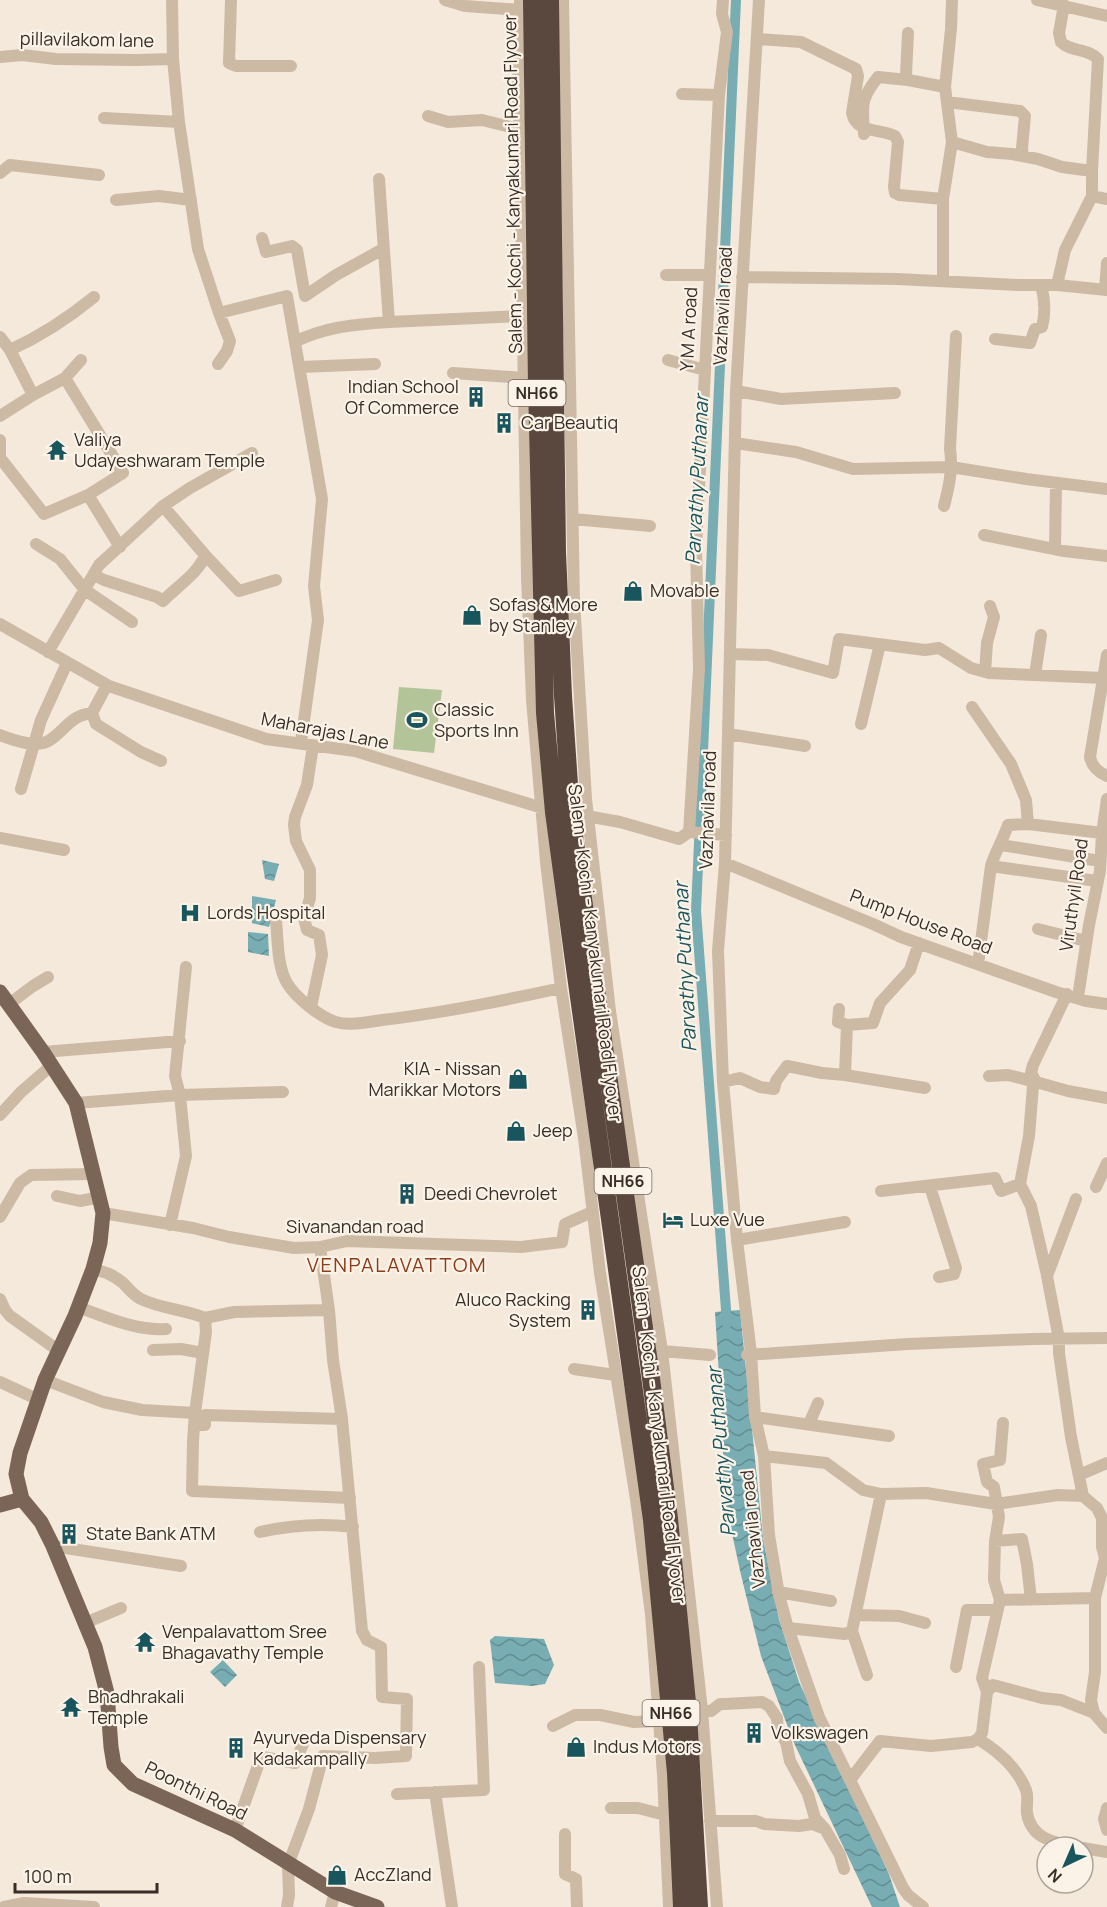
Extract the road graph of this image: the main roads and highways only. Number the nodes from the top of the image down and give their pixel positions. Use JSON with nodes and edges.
{"nodes":[{"id":1,"x":550,"y":0,"type":"edge"},
{"id":2,"x":524,"y":3,"type":"edge"},
{"id":3,"x":564,"y":813,"type":"junction"},
{"id":4,"x":4,"y":998,"type":"edge"},
{"id":5,"x":22,"y":1499,"type":"junction"},
{"id":6,"x":0,"y":1505,"type":"edge"},
{"id":7,"x":333,"y":1900,"type":"edge"},
{"id":8,"x":377,"y":1907,"type":"edge"},
{"id":9,"x":682,"y":1907,"type":"edge"},
{"id":10,"x":699,"y":1907,"type":"edge"}],
"edges":[{"from":1,"to":3,"type":"highway","name":"Salem - Kochi - Kanyakumari Road Flyover","number":"NH66"},
{"from":2,"to":3,"type":"highway","name":"Salem - Kochi - Kanyakumari Road Flyover","number":"NH66"},
{"from":3,"to":9,"type":"highway","name":"Salem - Kochi - Kanyakumari Road Flyover","number":"NH66"},
{"from":3,"to":10,"type":"highway","name":"Salem - Kochi - Kanyakumari Road Flyover","number":"NH66"},
{"from":4,"to":5,"type":"main road"},
{"from":5,"to":6,"type":"main road"},
{"from":5,"to":7,"type":"main road","name":"Poonthi Road"},
{"from":7,"to":8,"type":"main road","name":"Poonthi Road"}]}
